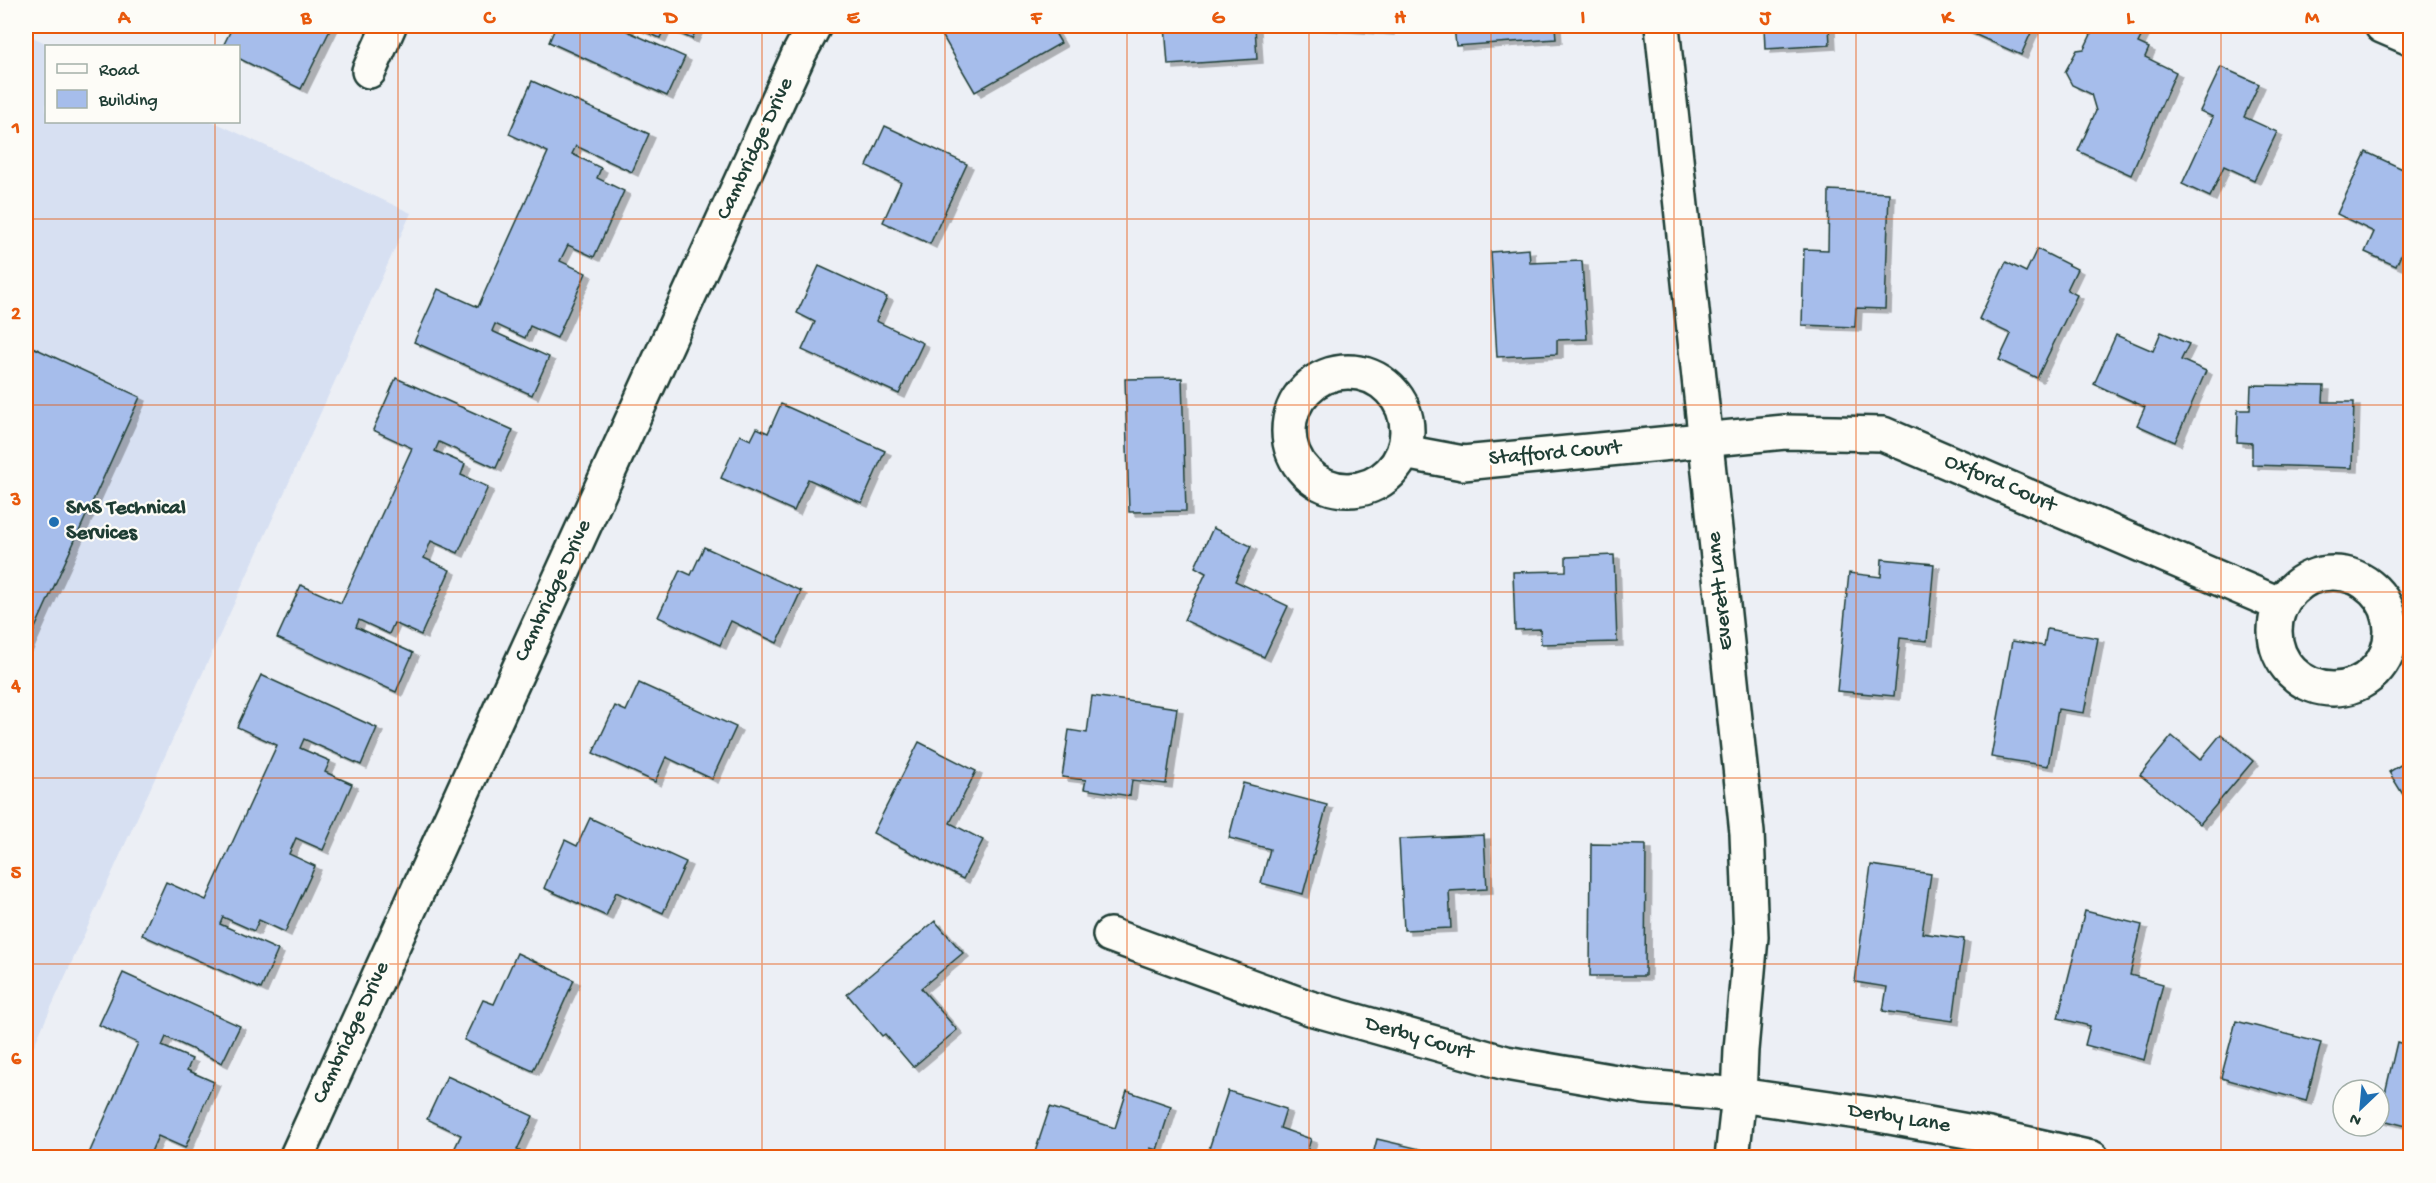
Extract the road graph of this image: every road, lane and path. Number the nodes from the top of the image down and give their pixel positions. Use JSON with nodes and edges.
{"nodes":[{"id":1,"x":389,"y":26,"type":"edge"},
{"id":2,"x":814,"y":26,"type":"edge"},
{"id":3,"x":1662,"y":26,"type":"edge"},
{"id":4,"x":369,"y":71,"type":"dead end"},
{"id":5,"x":1706,"y":441,"type":"junction"},
{"id":6,"x":1404,"y":452,"type":"dead end"},
{"id":7,"x":2280,"y":605,"type":"dead end"},
{"id":8,"x":1110,"y":934,"type":"dead end"},
{"id":9,"x":1739,"y":1095,"type":"junction"},
{"id":10,"x":296,"y":1158,"type":"edge"},
{"id":11,"x":1732,"y":1158,"type":"edge"},
{"id":12,"x":2092,"y":1158,"type":"edge"}],
"edges":[{"from":1,"to":4,"type":"street"},
{"from":2,"to":10,"type":"street","name":"Cambridge Drive"},
{"from":3,"to":5,"type":"street","name":"Everett Lane"},
{"from":5,"to":6,"type":"street","name":"Stafford Court"},
{"from":5,"to":7,"type":"street","name":"Oxford Court"},
{"from":5,"to":9,"type":"street","name":"Everett Lane"},
{"from":8,"to":9,"type":"street","name":"Derby Court"},
{"from":9,"to":11,"type":"street","name":"Everett Lane"},
{"from":9,"to":12,"type":"street","name":"Derby Lane"}]}
